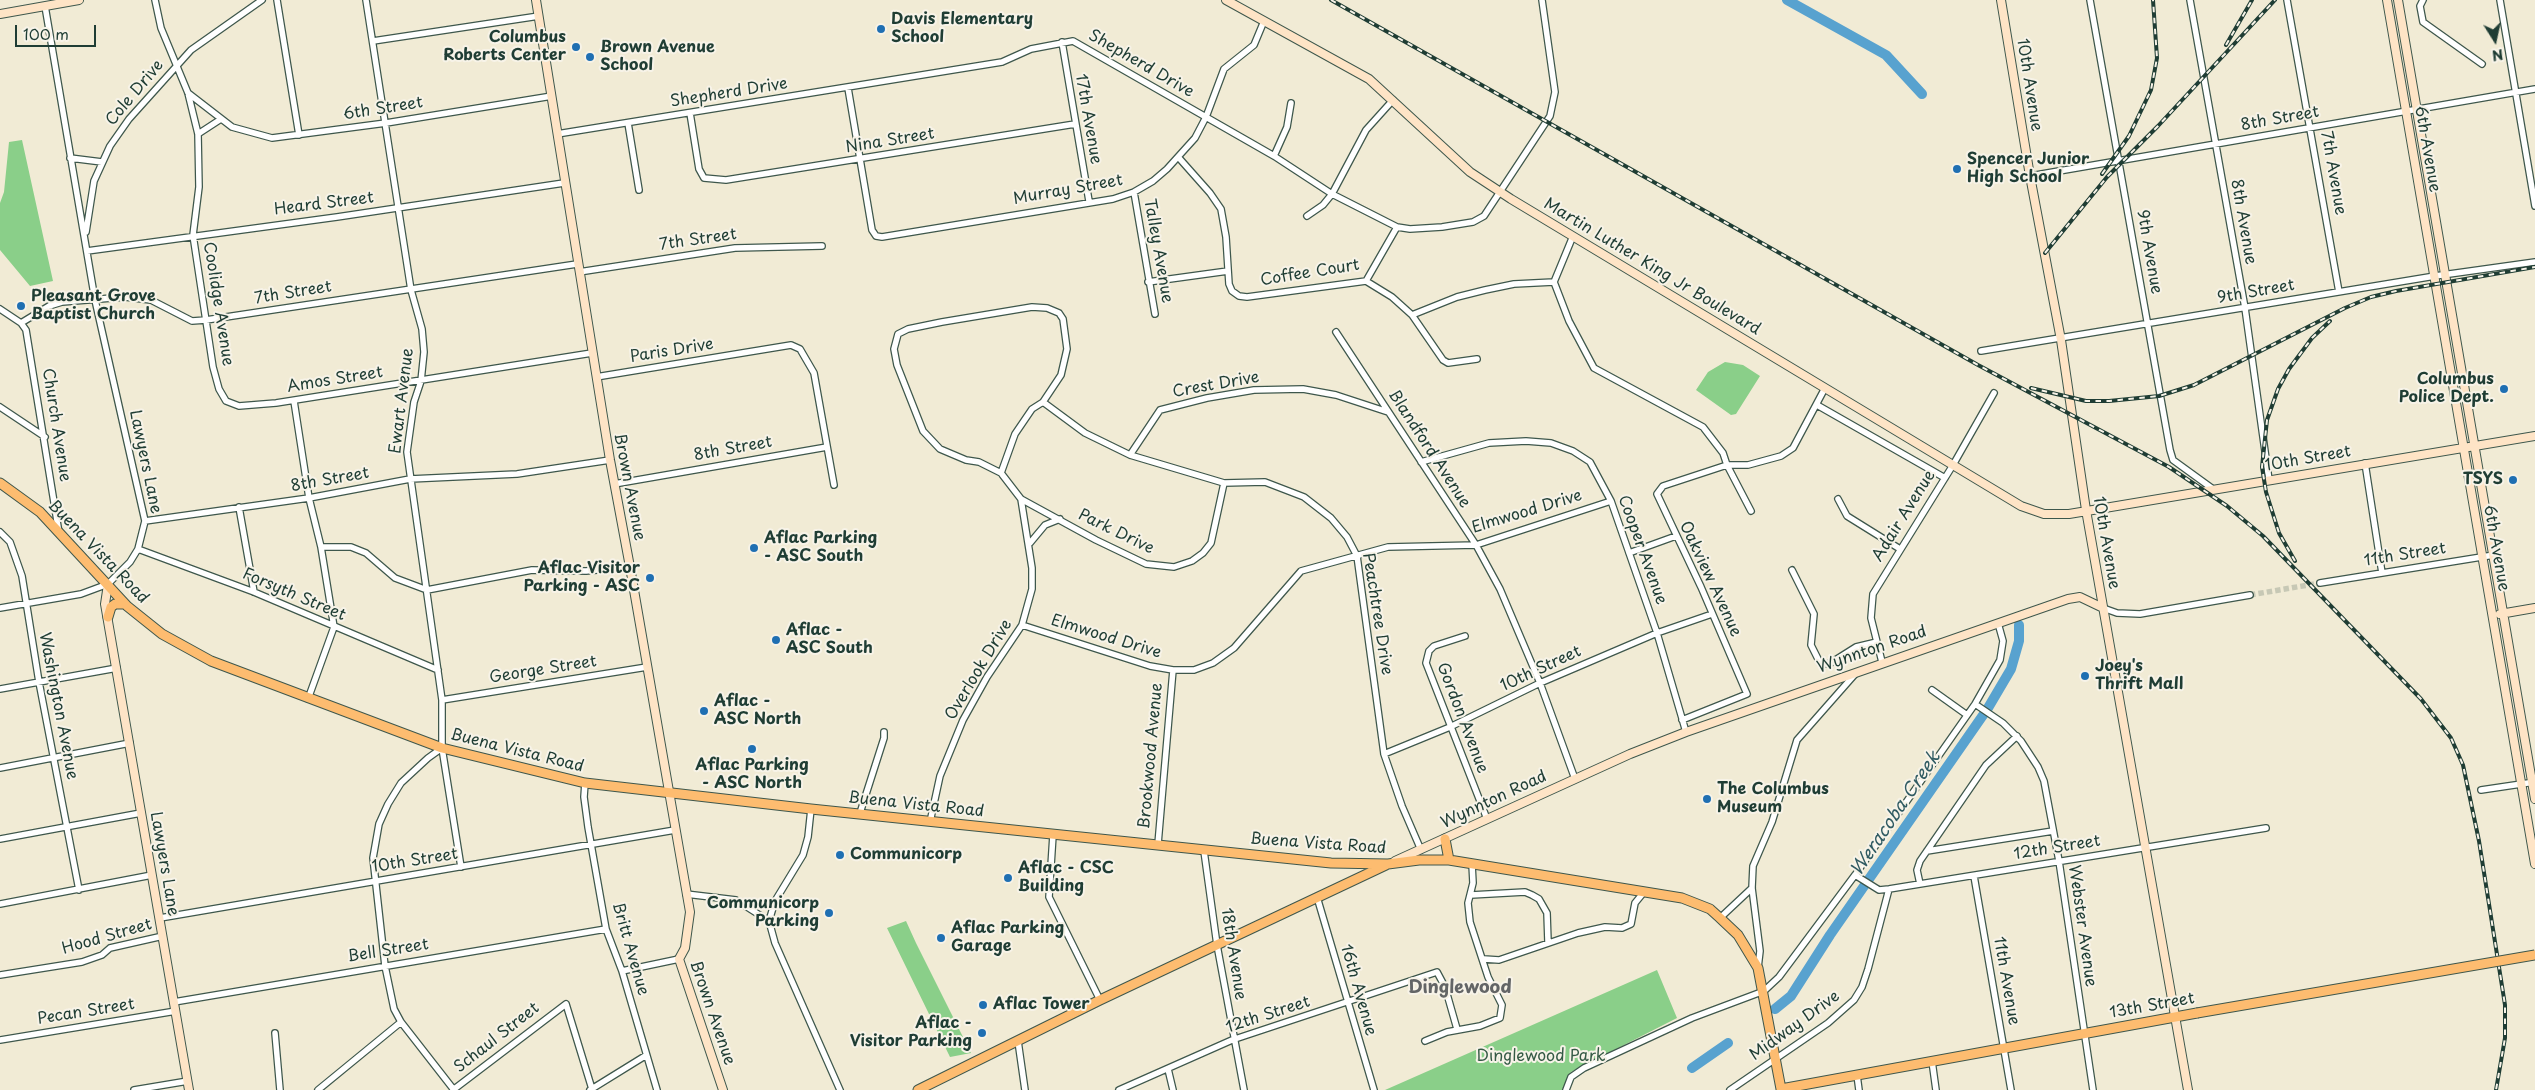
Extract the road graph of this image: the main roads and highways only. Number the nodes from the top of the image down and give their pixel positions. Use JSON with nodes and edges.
{"nodes":[{"id":1,"x":79,"y":0,"type":"edge"},
{"id":2,"x":536,"y":0,"type":"edge"},
{"id":3,"x":1226,"y":0,"type":"edge"},
{"id":4,"x":2001,"y":0,"type":"edge"},
{"id":5,"x":2387,"y":0,"type":"edge"},
{"id":6,"x":2398,"y":0,"type":"edge"},
{"id":7,"x":0,"y":14,"type":"edge"},
{"id":8,"x":2535,"y":436,"type":"edge"},
{"id":9,"x":2475,"y":446,"type":"junction"},
{"id":10,"x":2465,"y":448,"type":"junction"},
{"id":11,"x":0,"y":483,"type":"edge"},
{"id":12,"x":2086,"y":510,"type":"junction"},
{"id":13,"x":108,"y":584,"type":"junction"},
{"id":14,"x":125,"y":604,"type":"junction"},
{"id":15,"x":2103,"y":608,"type":"junction"},
{"id":16,"x":2535,"y":608,"type":"edge"},
{"id":17,"x":2504,"y":613,"type":"junction"},
{"id":18,"x":2494,"y":615,"type":"junction"},
{"id":19,"x":108,"y":617,"type":"junction"},
{"id":20,"x":2534,"y":782,"type":"edge"},
{"id":21,"x":668,"y":792,"type":"junction"},
{"id":22,"x":2535,"y":799,"type":"edge"},
{"id":23,"x":1445,"y":839,"type":"junction"},
{"id":24,"x":1449,"y":860,"type":"junction"},
{"id":25,"x":1388,"y":864,"type":"junction"},
{"id":26,"x":2535,"y":864,"type":"edge"},
{"id":27,"x":2535,"y":955,"type":"edge"},
{"id":28,"x":2175,"y":1017,"type":"junction"},
{"id":29,"x":930,"y":1087,"type":"edge"},
{"id":30,"x":189,"y":1090,"type":"edge"},
{"id":31,"x":724,"y":1090,"type":"edge"},
{"id":32,"x":918,"y":1090,"type":"edge"},
{"id":33,"x":1778,"y":1090,"type":"edge"},
{"id":34,"x":2188,"y":1090,"type":"edge"}],
"edges":[{"from":1,"to":7,"type":"main road"},
{"from":2,"to":21,"type":"main road","name":"Brown Avenue"},
{"from":3,"to":12,"type":"main road","name":"Martin Luther King Jr Boulevard"},
{"from":4,"to":12,"type":"main road","name":"10th Avenue"},
{"from":5,"to":10,"type":"main road","name":"6th Avenue"},
{"from":6,"to":9,"type":"main road","name":"6th Avenue"},
{"from":8,"to":9,"type":"main road","name":"10th Street"},
{"from":9,"to":10,"type":"main road","name":"10th Street"},
{"from":9,"to":17,"type":"main road","name":"6th Avenue"},
{"from":10,"to":12,"type":"main road","name":"10th Street"},
{"from":10,"to":18,"type":"main road","name":"6th Avenue"},
{"from":11,"to":13,"type":"main road","name":"Buena Vista Road"},
{"from":12,"to":15,"type":"main road","name":"10th Avenue"},
{"from":13,"to":14,"type":"main road","name":"Buena Vista Road"},
{"from":13,"to":19,"type":"main road","name":"Lawyers Lane"},
{"from":14,"to":19,"type":"main road"},
{"from":14,"to":21,"type":"main road","name":"Buena Vista Road"},
{"from":15,"to":23,"type":"main road","name":"Wynnton Road"},
{"from":15,"to":28,"type":"main road","name":"10th Avenue"},
{"from":16,"to":17,"type":"main road"},
{"from":17,"to":18,"type":"main road"},
{"from":17,"to":20,"type":"main road","name":"6th Avenue"},
{"from":18,"to":26,"type":"main road","name":"6th Avenue"},
{"from":19,"to":30,"type":"main road","name":"Lawyers Lane"},
{"from":20,"to":22,"type":"main road","name":"6th Avenue"},
{"from":21,"to":25,"type":"main road","name":"Buena Vista Road"},
{"from":21,"to":31,"type":"main road","name":"Brown Avenue"},
{"from":23,"to":24,"type":"main road"},
{"from":23,"to":25,"type":"main road","name":"Wynnton Road"},
{"from":24,"to":25,"type":"main road","name":"Buena Vista Road"},
{"from":24,"to":33,"type":"main road","name":"Buena Vista Road"},
{"from":25,"to":29,"type":"main road","name":"Wynnton Road"},
{"from":27,"to":28,"type":"main road","name":"13th Street","bridge":true},
{"from":28,"to":33,"type":"main road","name":"13th Street"},
{"from":28,"to":34,"type":"main road","name":"10th Avenue"},
{"from":29,"to":32,"type":"main road","name":"Wynnton Road"}]}
